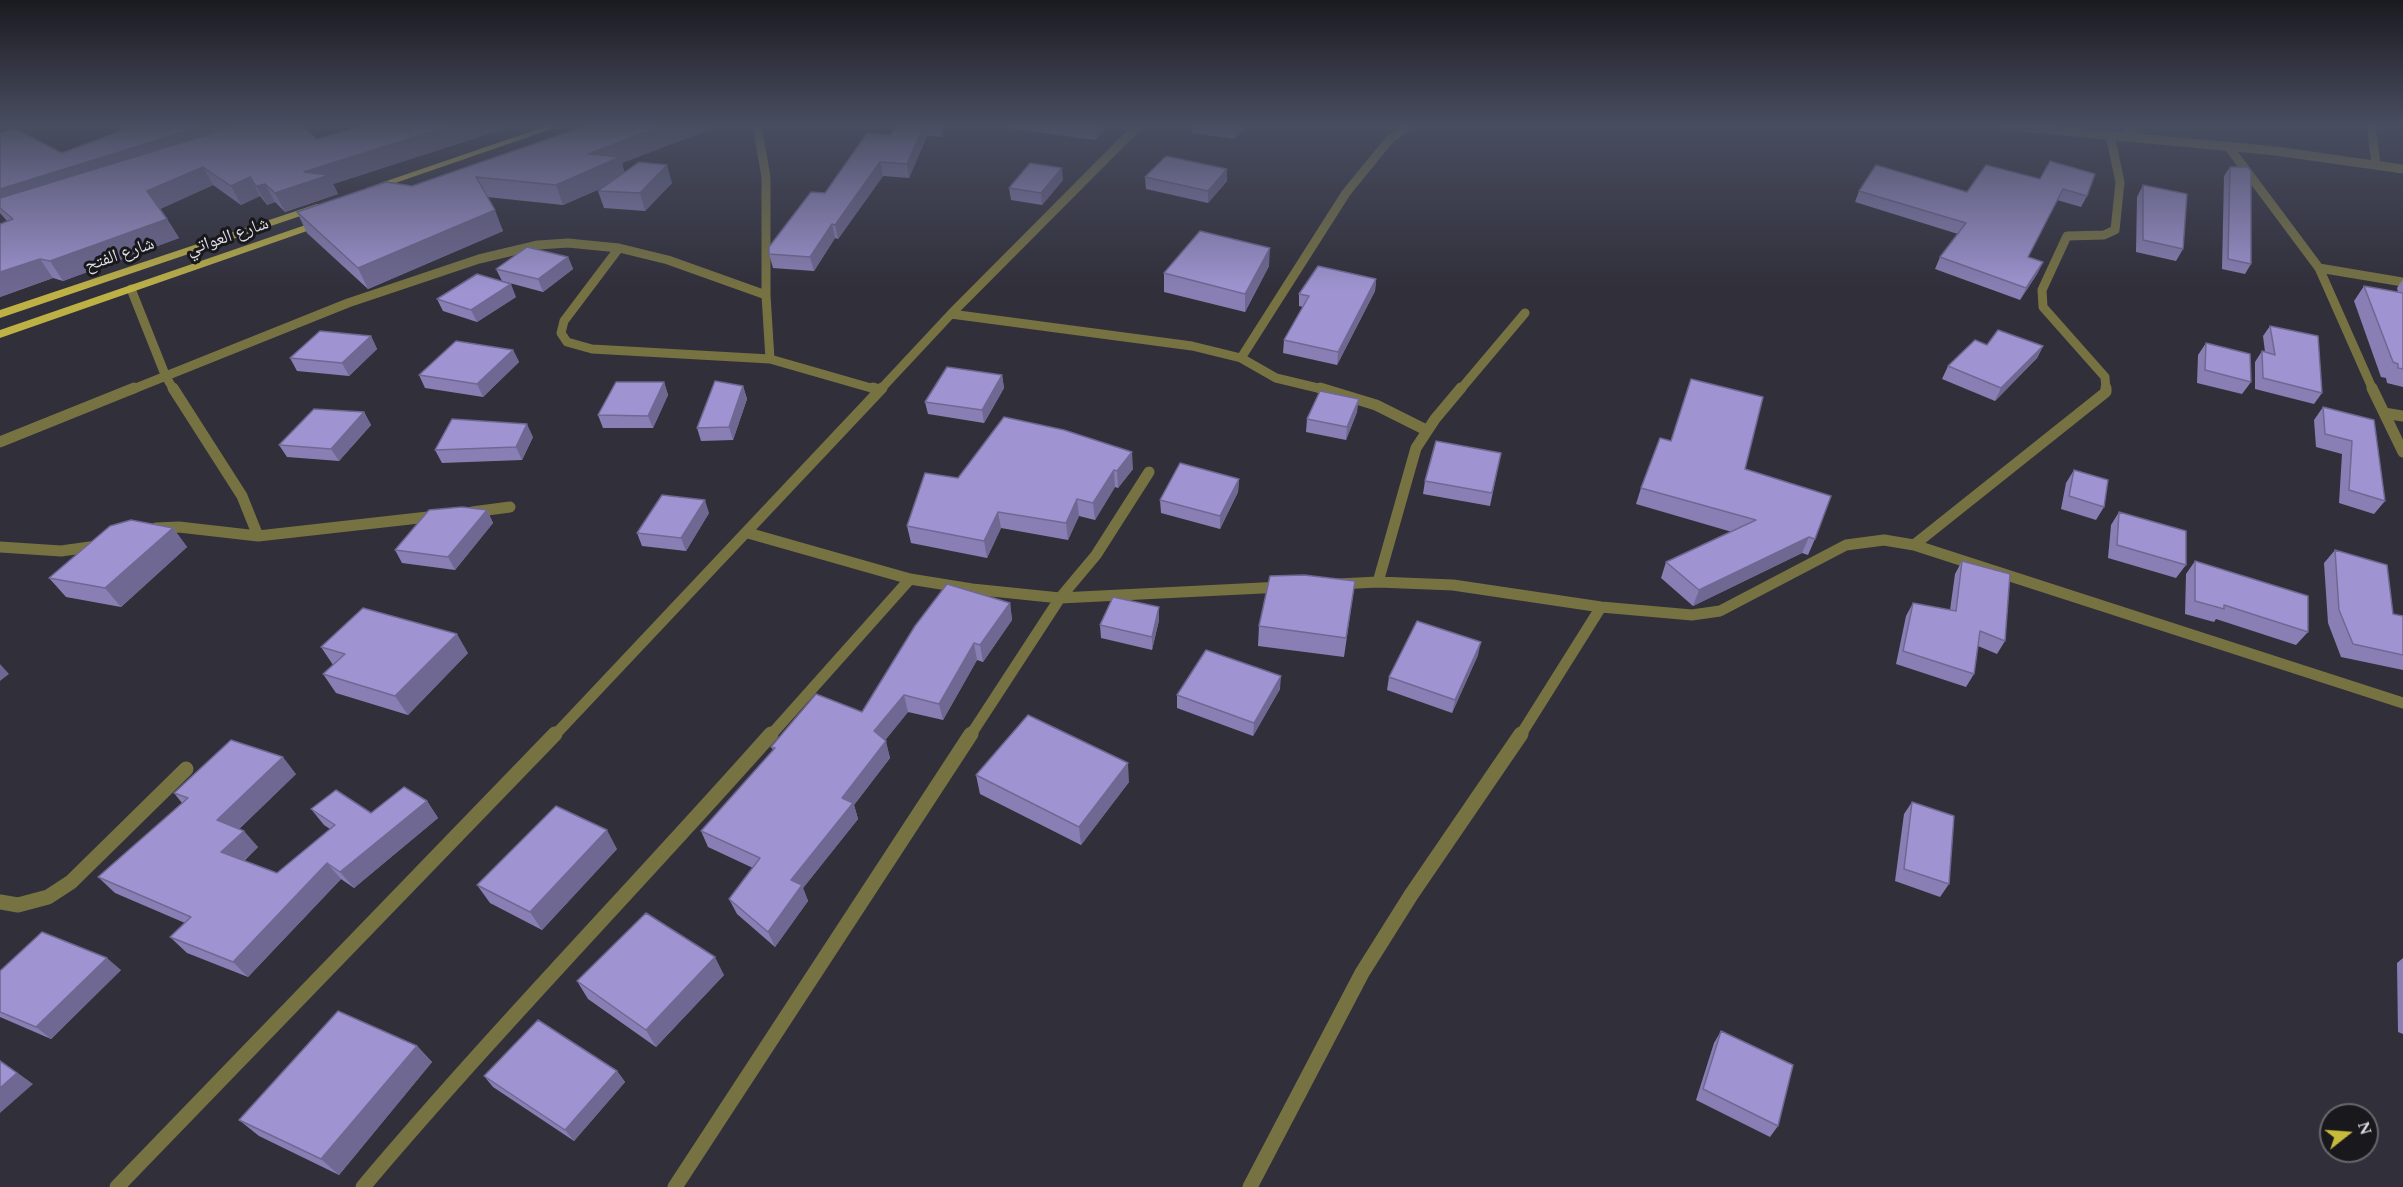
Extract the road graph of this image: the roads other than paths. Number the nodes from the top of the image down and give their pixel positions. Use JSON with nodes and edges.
{"nodes":[{"id":1,"x":394,"y":180,"type":"edge"},
{"id":2,"x":766,"y":180,"type":"edge"},
{"id":3,"x":1084,"y":180,"type":"edge"},
{"id":4,"x":1357,"y":180,"type":"edge"},
{"id":5,"x":2120,"y":180,"type":"edge"},
{"id":6,"x":2254,"y":180,"type":"edge"},
{"id":7,"x":357,"y":193,"type":"edge"},
{"id":8,"x":324,"y":204,"type":"edge"},
{"id":9,"x":333,"y":219,"type":"edge"},
{"id":10,"x":619,"y":248,"type":"junction"},
{"id":11,"x":2319,"y":268,"type":"junction"},
{"id":12,"x":2403,"y":282,"type":"edge"},
{"id":13,"x":131,"y":289,"type":"junction"},
{"id":14,"x":766,"y":295,"type":"junction"},
{"id":15,"x":1525,"y":313,"type":"dead end"},
{"id":16,"x":0,"y":314,"type":"edge"},
{"id":17,"x":951,"y":314,"type":"junction"},
{"id":18,"x":0,"y":334,"type":"edge"},
{"id":19,"x":1241,"y":358,"type":"junction"},
{"id":20,"x":770,"y":359,"type":"junction"},
{"id":21,"x":166,"y":377,"type":"junction"},
{"id":22,"x":879,"y":390,"type":"junction"},
{"id":23,"x":2384,"y":413,"type":"junction"},
{"id":24,"x":2403,"y":416,"type":"edge"},
{"id":25,"x":1426,"y":430,"type":"junction"},
{"id":26,"x":0,"y":442,"type":"edge"},
{"id":27,"x":2403,"y":452,"type":"edge"},
{"id":28,"x":1149,"y":472,"type":"dead end"},
{"id":29,"x":510,"y":507,"type":"dead end"},
{"id":30,"x":145,"y":530,"type":"edge"},
{"id":31,"x":748,"y":533,"type":"junction"},
{"id":32,"x":258,"y":536,"type":"junction"},
{"id":33,"x":106,"y":544,"type":"edge"},
{"id":34,"x":1914,"y":545,"type":"junction"},
{"id":35,"x":0,"y":547,"type":"edge"},
{"id":36,"x":910,"y":579,"type":"junction"},
{"id":37,"x":1378,"y":582,"type":"junction"},
{"id":38,"x":1322,"y":585,"type":"edge"},
{"id":39,"x":1299,"y":586,"type":"edge"},
{"id":40,"x":1060,"y":598,"type":"junction"},
{"id":41,"x":1601,"y":607,"type":"junction"},
{"id":42,"x":2403,"y":703,"type":"edge"},
{"id":43,"x":186,"y":769,"type":"dead end"},
{"id":44,"x":0,"y":902,"type":"edge"},
{"id":45,"x":117,"y":1187,"type":"edge"},
{"id":46,"x":363,"y":1187,"type":"edge"},
{"id":47,"x":675,"y":1187,"type":"edge"},
{"id":48,"x":1250,"y":1187,"type":"edge"}],
"edges":[{"from":1,"to":7,"type":"main road"},
{"from":2,"to":14,"type":"street"},
{"from":3,"to":17,"type":"street"},
{"from":4,"to":19,"type":"street"},
{"from":5,"to":34,"type":"street"},
{"from":6,"to":11,"type":"street"},
{"from":8,"to":16,"type":"main road","name":"شارع الفتح"},
{"from":9,"to":13,"type":"main road","name":"شارع العواتي"},
{"from":10,"to":14,"type":"street"},
{"from":10,"to":20,"type":"street"},
{"from":10,"to":21,"type":"street"},
{"from":11,"to":12,"type":"street"},
{"from":11,"to":23,"type":"street"},
{"from":13,"to":18,"type":"main road","name":"شارع العواتي"},
{"from":13,"to":21,"type":"street"},
{"from":14,"to":20,"type":"street"},
{"from":15,"to":25,"type":"street"},
{"from":17,"to":19,"type":"street"},
{"from":17,"to":22,"type":"street"},
{"from":19,"to":25,"type":"street"},
{"from":20,"to":22,"type":"street"},
{"from":21,"to":26,"type":"street"},
{"from":21,"to":32,"type":"street"},
{"from":22,"to":31,"type":"street"},
{"from":23,"to":24,"type":"street"},
{"from":23,"to":27,"type":"street"},
{"from":25,"to":37,"type":"street"},
{"from":28,"to":40,"type":"street"},
{"from":29,"to":32,"type":"street"},
{"from":30,"to":32,"type":"street"},
{"from":31,"to":36,"type":"street"},
{"from":31,"to":45,"type":"street"},
{"from":33,"to":35,"type":"street"},
{"from":34,"to":41,"type":"street"},
{"from":34,"to":42,"type":"street"},
{"from":36,"to":40,"type":"street"},
{"from":36,"to":46,"type":"street"},
{"from":37,"to":38,"type":"street"},
{"from":37,"to":41,"type":"street"},
{"from":39,"to":40,"type":"street"},
{"from":40,"to":47,"type":"street"},
{"from":41,"to":48,"type":"street"},
{"from":43,"to":44,"type":"street"}]}
